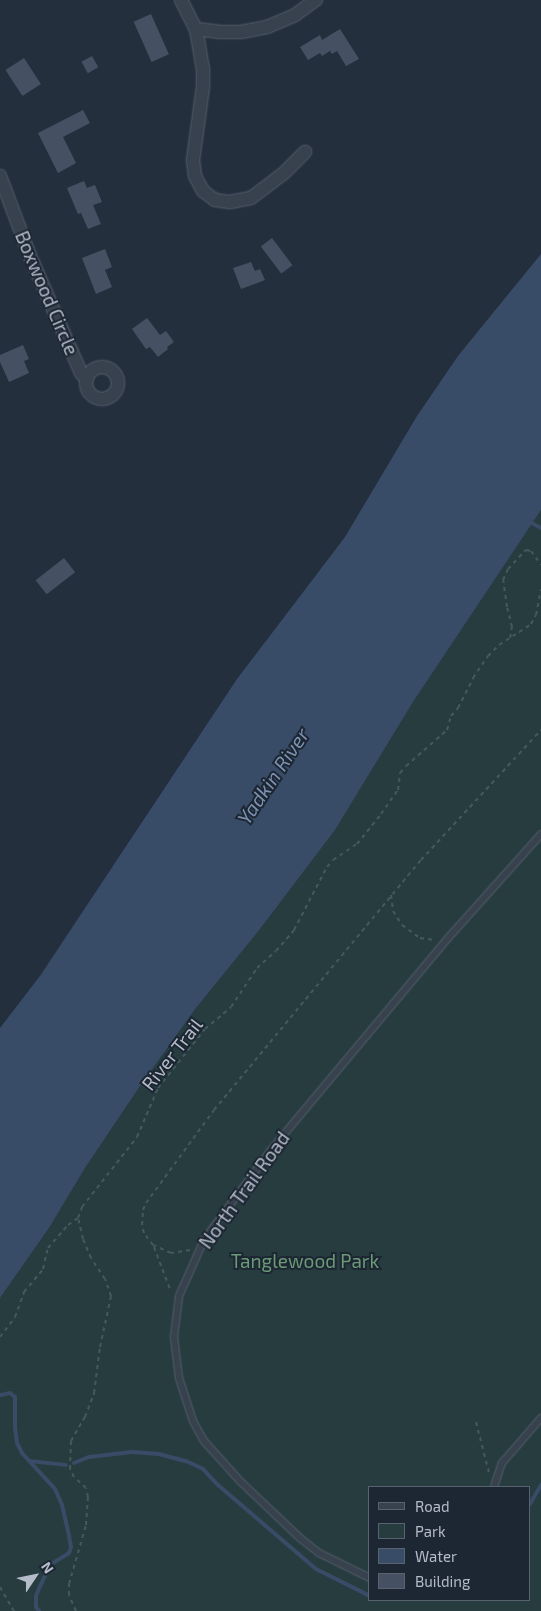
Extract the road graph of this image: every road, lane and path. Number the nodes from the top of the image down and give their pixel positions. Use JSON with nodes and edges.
{"nodes":[{"id":1,"x":181,"y":0,"type":"edge"},
{"id":2,"x":316,"y":0,"type":"edge"},
{"id":3,"x":196,"y":30,"type":"junction"},
{"id":4,"x":305,"y":152,"type":"dead end"},
{"id":5,"x":0,"y":176,"type":"edge"},
{"id":6,"x":87,"y":379,"type":"dead end"},
{"id":7,"x":541,"y":565,"type":"edge"},
{"id":8,"x":541,"y":589,"type":"edge"},
{"id":9,"x":510,"y":638,"type":"junction"},
{"id":10,"x":541,"y":730,"type":"edge"},
{"id":11,"x":541,"y":834,"type":"edge"},
{"id":12,"x":391,"y":896,"type":"junction"},
{"id":13,"x":449,"y":937,"type":"junction"},
{"id":14,"x":78,"y":1218,"type":"junction"},
{"id":15,"x":204,"y":1240,"type":"junction"},
{"id":16,"x":153,"y":1245,"type":"junction"},
{"id":17,"x":176,"y":1309,"type":"junction"},
{"id":18,"x":0,"y":1337,"type":"edge"},
{"id":19,"x":541,"y":1418,"type":"edge"},
{"id":20,"x":476,"y":1422,"type":"dead end"},
{"id":21,"x":490,"y":1476,"type":"dead end"},
{"id":22,"x":494,"y":1486,"type":"edge"},
{"id":23,"x":368,"y":1577,"type":"edge"},
{"id":24,"x":0,"y":1587,"type":"edge"},
{"id":25,"x":14,"y":1611,"type":"edge"},
{"id":26,"x":76,"y":1611,"type":"edge"}],
"edges":[{"from":1,"to":3,"type":"street"},
{"from":2,"to":3,"type":"street"},
{"from":3,"to":4,"type":"street"},
{"from":5,"to":6,"type":"street","name":"Boxwood Circle"},
{"from":7,"to":9,"type":"path"},
{"from":8,"to":9,"type":"path","name":"River Trail"},
{"from":9,"to":14,"type":"path","name":"River Trail"},
{"from":10,"to":12,"type":"path"},
{"from":11,"to":13,"type":"lane","name":"North Trail Road"},
{"from":12,"to":13,"type":"path"},
{"from":12,"to":16,"type":"path"},
{"from":13,"to":15,"type":"lane","name":"North Trail Road"},
{"from":14,"to":18,"type":"path","name":"River Trail"},
{"from":14,"to":26,"type":"path"},
{"from":15,"to":16,"type":"path"},
{"from":15,"to":17,"type":"lane","name":"North Trail Road"},
{"from":16,"to":17,"type":"path"},
{"from":17,"to":23,"type":"lane","name":"North Trail Road"},
{"from":19,"to":22,"type":"lane"},
{"from":20,"to":21,"type":"path"},
{"from":24,"to":25,"type":"path"}]}
